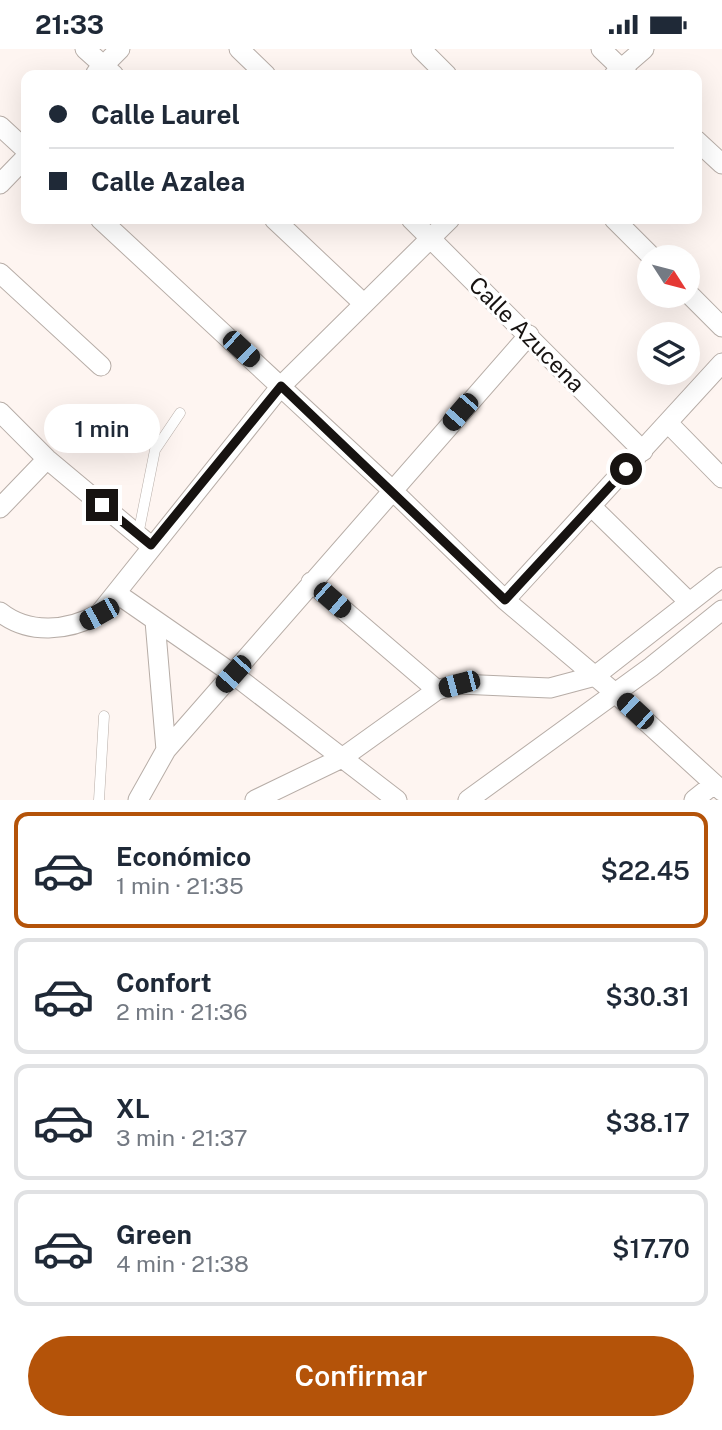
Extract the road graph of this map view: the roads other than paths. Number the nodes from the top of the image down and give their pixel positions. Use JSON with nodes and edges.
{"nodes":[{"id":1,"x":85,"y":49,"type":"edge"},
{"id":2,"x":120,"y":49,"type":"edge"},
{"id":3,"x":239,"y":49,"type":"edge"},
{"id":4,"x":421,"y":49,"type":"edge"},
{"id":5,"x":601,"y":49,"type":"edge"},
{"id":6,"x":644,"y":49,"type":"edge"},
{"id":7,"x":102,"y":70,"type":"edge"},
{"id":8,"x":105,"y":70,"type":"edge"},
{"id":9,"x":260,"y":70,"type":"edge"},
{"id":10,"x":442,"y":70,"type":"edge"},
{"id":11,"x":618,"y":70,"type":"edge"},
{"id":12,"x":624,"y":70,"type":"edge"},
{"id":13,"x":16,"y":142,"type":"edge"},
{"id":14,"x":702,"y":145,"type":"edge"},
{"id":15,"x":722,"y":163,"type":"edge"},
{"id":16,"x":0,"y":184,"type":"edge"},
{"id":17,"x":105,"y":224,"type":"edge"},
{"id":18,"x":279,"y":224,"type":"edge"},
{"id":19,"x":416,"y":224,"type":"edge"},
{"id":20,"x":444,"y":224,"type":"edge"},
{"id":21,"x":619,"y":224,"type":"edge"},
{"id":22,"x":429,"y":237,"type":"junction"},
{"id":23,"x":640,"y":245,"type":"edge"},
{"id":24,"x":0,"y":273,"type":"edge"},
{"id":25,"x":363,"y":303,"type":"junction"},
{"id":26,"x":700,"y":305,"type":"edge"},
{"id":27,"x":722,"y":327,"type":"edge"},
{"id":28,"x":529,"y":335,"type":"junction"},
{"id":29,"x":722,"y":363,"type":"edge"},
{"id":30,"x":101,"y":366,"type":"dead end"},
{"id":31,"x":281,"y":386,"type":"junction"},
{"id":32,"x":0,"y":412,"type":"edge"},
{"id":33,"x":180,"y":413,"type":"dead end"},
{"id":34,"x":668,"y":424,"type":"junction"},
{"id":35,"x":643,"y":450,"type":"junction"},
{"id":36,"x":47,"y":459,"type":"junction"},
{"id":37,"x":722,"y":478,"type":"edge"},
{"id":38,"x":392,"y":490,"type":"junction"},
{"id":39,"x":592,"y":507,"type":"junction"},
{"id":40,"x":0,"y":508,"type":"edge"},
{"id":41,"x":145,"y":540,"type":"junction"},
{"id":42,"x":722,"y":577,"type":"edge"},
{"id":43,"x":311,"y":582,"type":"junction"},
{"id":44,"x":116,"y":593,"type":"junction"},
{"id":45,"x":505,"y":600,"type":"junction"},
{"id":46,"x":688,"y":601,"type":"junction"},
{"id":47,"x":722,"y":610,"type":"edge"},
{"id":48,"x":0,"y":612,"type":"edge"},
{"id":49,"x":155,"y":621,"type":"junction"},
{"id":50,"x":233,"y":674,"type":"junction"},
{"id":51,"x":595,"y":676,"type":"junction"},
{"id":52,"x":437,"y":690,"type":"junction"},
{"id":53,"x":615,"y":693,"type":"junction"},
{"id":54,"x":104,"y":716,"type":"dead end"},
{"id":55,"x":166,"y":750,"type":"junction"},
{"id":56,"x":342,"y":758,"type":"junction"},
{"id":57,"x":718,"y":788,"type":"edge"},
{"id":58,"x":99,"y":800,"type":"edge"},
{"id":59,"x":138,"y":800,"type":"edge"},
{"id":60,"x":255,"y":800,"type":"edge"},
{"id":61,"x":397,"y":800,"type":"edge"},
{"id":62,"x":468,"y":800,"type":"edge"},
{"id":63,"x":694,"y":800,"type":"edge"}],
"edges":[{"from":1,"to":7,"type":"street"},
{"from":2,"to":8,"type":"street"},
{"from":3,"to":9,"type":"street"},
{"from":4,"to":10,"type":"street"},
{"from":5,"to":11,"type":"street"},
{"from":6,"to":12,"type":"street"},
{"from":13,"to":16,"type":"street"},
{"from":14,"to":15,"type":"street"},
{"from":17,"to":31,"type":"street"},
{"from":18,"to":25,"type":"street"},
{"from":19,"to":22,"type":"street","name":"Calle Azucena"},
{"from":20,"to":22,"type":"street"},
{"from":21,"to":23,"type":"street"},
{"from":22,"to":25,"type":"street"},
{"from":22,"to":28,"type":"street","name":"Calle Azucena"},
{"from":24,"to":30,"type":"street"},
{"from":25,"to":31,"type":"street"},
{"from":26,"to":27,"type":"street"},
{"from":28,"to":35,"type":"street","name":"Calle Azucena"},
{"from":28,"to":38,"type":"street"},
{"from":29,"to":34,"type":"street"},
{"from":31,"to":38,"type":"street"},
{"from":31,"to":41,"type":"street"},
{"from":32,"to":36,"type":"street"},
{"from":33,"to":41,"type":"lane"},
{"from":34,"to":35,"type":"street"},
{"from":34,"to":37,"type":"street"},
{"from":35,"to":39,"type":"street"},
{"from":36,"to":40,"type":"street"},
{"from":36,"to":41,"type":"street"},
{"from":38,"to":43,"type":"street"},
{"from":38,"to":45,"type":"street"},
{"from":39,"to":45,"type":"street"},
{"from":39,"to":46,"type":"street"},
{"from":41,"to":44,"type":"street"},
{"from":42,"to":46,"type":"street"},
{"from":43,"to":50,"type":"street"},
{"from":43,"to":52,"type":"street"},
{"from":44,"to":48,"type":"street"},
{"from":44,"to":49,"type":"street"},
{"from":45,"to":51,"type":"street"},
{"from":46,"to":51,"type":"street"},
{"from":47,"to":53,"type":"street"},
{"from":49,"to":50,"type":"street"},
{"from":49,"to":55,"type":"street"},
{"from":50,"to":55,"type":"street"},
{"from":50,"to":56,"type":"street"},
{"from":51,"to":52,"type":"street"},
{"from":51,"to":53,"type":"street"},
{"from":52,"to":56,"type":"street"},
{"from":53,"to":57,"type":"street"},
{"from":53,"to":62,"type":"street"},
{"from":54,"to":58,"type":"lane"},
{"from":55,"to":59,"type":"street"},
{"from":56,"to":60,"type":"street"},
{"from":56,"to":61,"type":"street"},
{"from":57,"to":63,"type":"street"}]}
